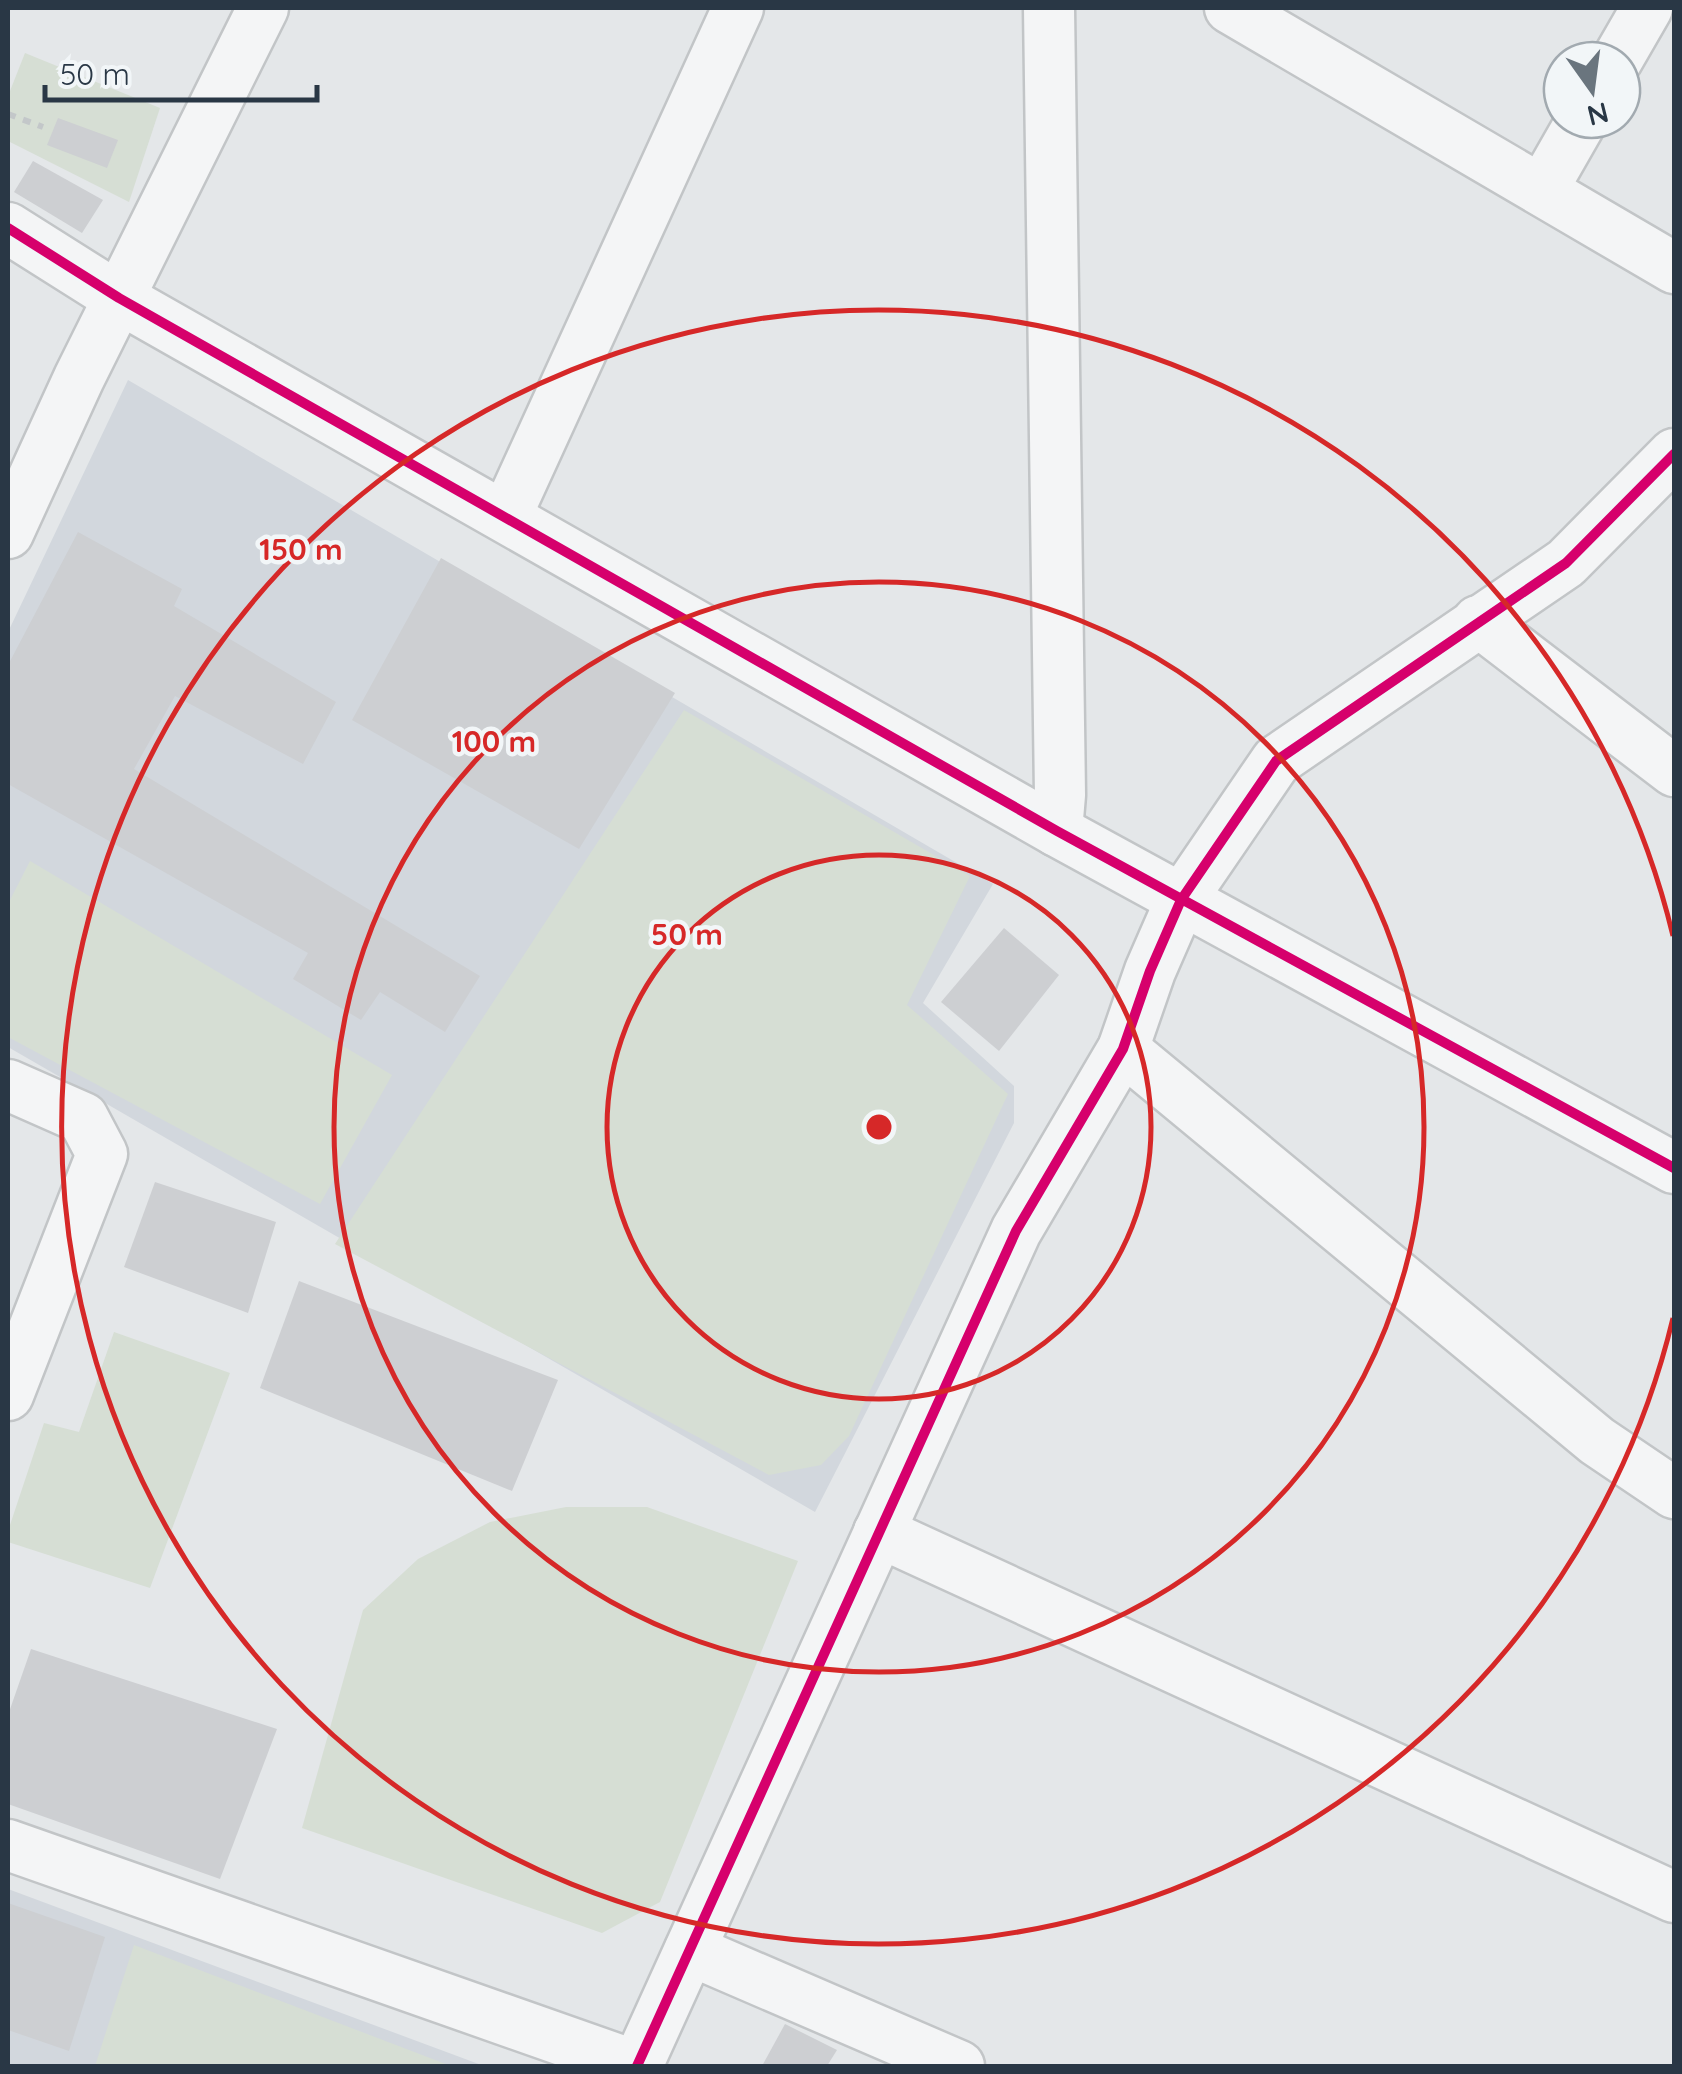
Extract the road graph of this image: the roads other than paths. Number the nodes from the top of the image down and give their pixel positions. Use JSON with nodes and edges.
{"nodes":[{"id":1,"x":263,"y":8,"type":"edge"},
{"id":2,"x":738,"y":8,"type":"edge"},
{"id":3,"x":1048,"y":8,"type":"edge"},
{"id":4,"x":1230,"y":8,"type":"edge"},
{"id":5,"x":1647,"y":8,"type":"edge"},
{"id":6,"x":1629,"y":40,"type":"edge"},
{"id":7,"x":1571,"y":140,"type":"edge"},
{"id":8,"x":1542,"y":190,"type":"junction"},
{"id":9,"x":8,"y":228,"type":"edge"},
{"id":10,"x":1674,"y":268,"type":"edge"},
{"id":11,"x":119,"y":298,"type":"junction"},
{"id":12,"x":1674,"y":454,"type":"edge"},
{"id":13,"x":506,"y":516,"type":"junction"},
{"id":14,"x":8,"y":533,"type":"edge"},
{"id":15,"x":1478,"y":620,"type":"junction"},
{"id":16,"x":1674,"y":771,"type":"edge"},
{"id":17,"x":1057,"y":831,"type":"junction"},
{"id":18,"x":1181,"y":900,"type":"junction"},
{"id":19,"x":1123,"y":1050,"type":"junction"},
{"id":20,"x":8,"y":1085,"type":"edge"},
{"id":21,"x":1674,"y":1168,"type":"edge"},
{"id":22,"x":8,"y":1395,"type":"edge"},
{"id":23,"x":1674,"y":1493,"type":"edge"},
{"id":24,"x":879,"y":1532,"type":"junction"},
{"id":25,"x":8,"y":1844,"type":"edge"},
{"id":26,"x":1674,"y":1897,"type":"edge"},
{"id":27,"x":690,"y":1950,"type":"junction"},
{"id":28,"x":637,"y":2066,"type":"edge"},
{"id":29,"x":959,"y":2066,"type":"edge"}],
"edges":[{"from":1,"to":11,"type":"street"},
{"from":2,"to":13,"type":"street"},
{"from":3,"to":17,"type":"street"},
{"from":4,"to":8,"type":"street"},
{"from":5,"to":6,"type":"street"},
{"from":7,"to":8,"type":"street"},
{"from":8,"to":10,"type":"street"},
{"from":9,"to":11,"type":"street"},
{"from":11,"to":13,"type":"street"},
{"from":11,"to":14,"type":"street"},
{"from":12,"to":15,"type":"street"},
{"from":13,"to":17,"type":"street"},
{"from":15,"to":16,"type":"street"},
{"from":15,"to":18,"type":"street"},
{"from":17,"to":18,"type":"street"},
{"from":18,"to":19,"type":"street"},
{"from":18,"to":21,"type":"street"},
{"from":19,"to":23,"type":"street"},
{"from":19,"to":24,"type":"street"},
{"from":20,"to":22,"type":"street"},
{"from":24,"to":26,"type":"street"},
{"from":24,"to":27,"type":"street"},
{"from":25,"to":28,"type":"street"},
{"from":27,"to":28,"type":"street"},
{"from":27,"to":29,"type":"street"}]}
